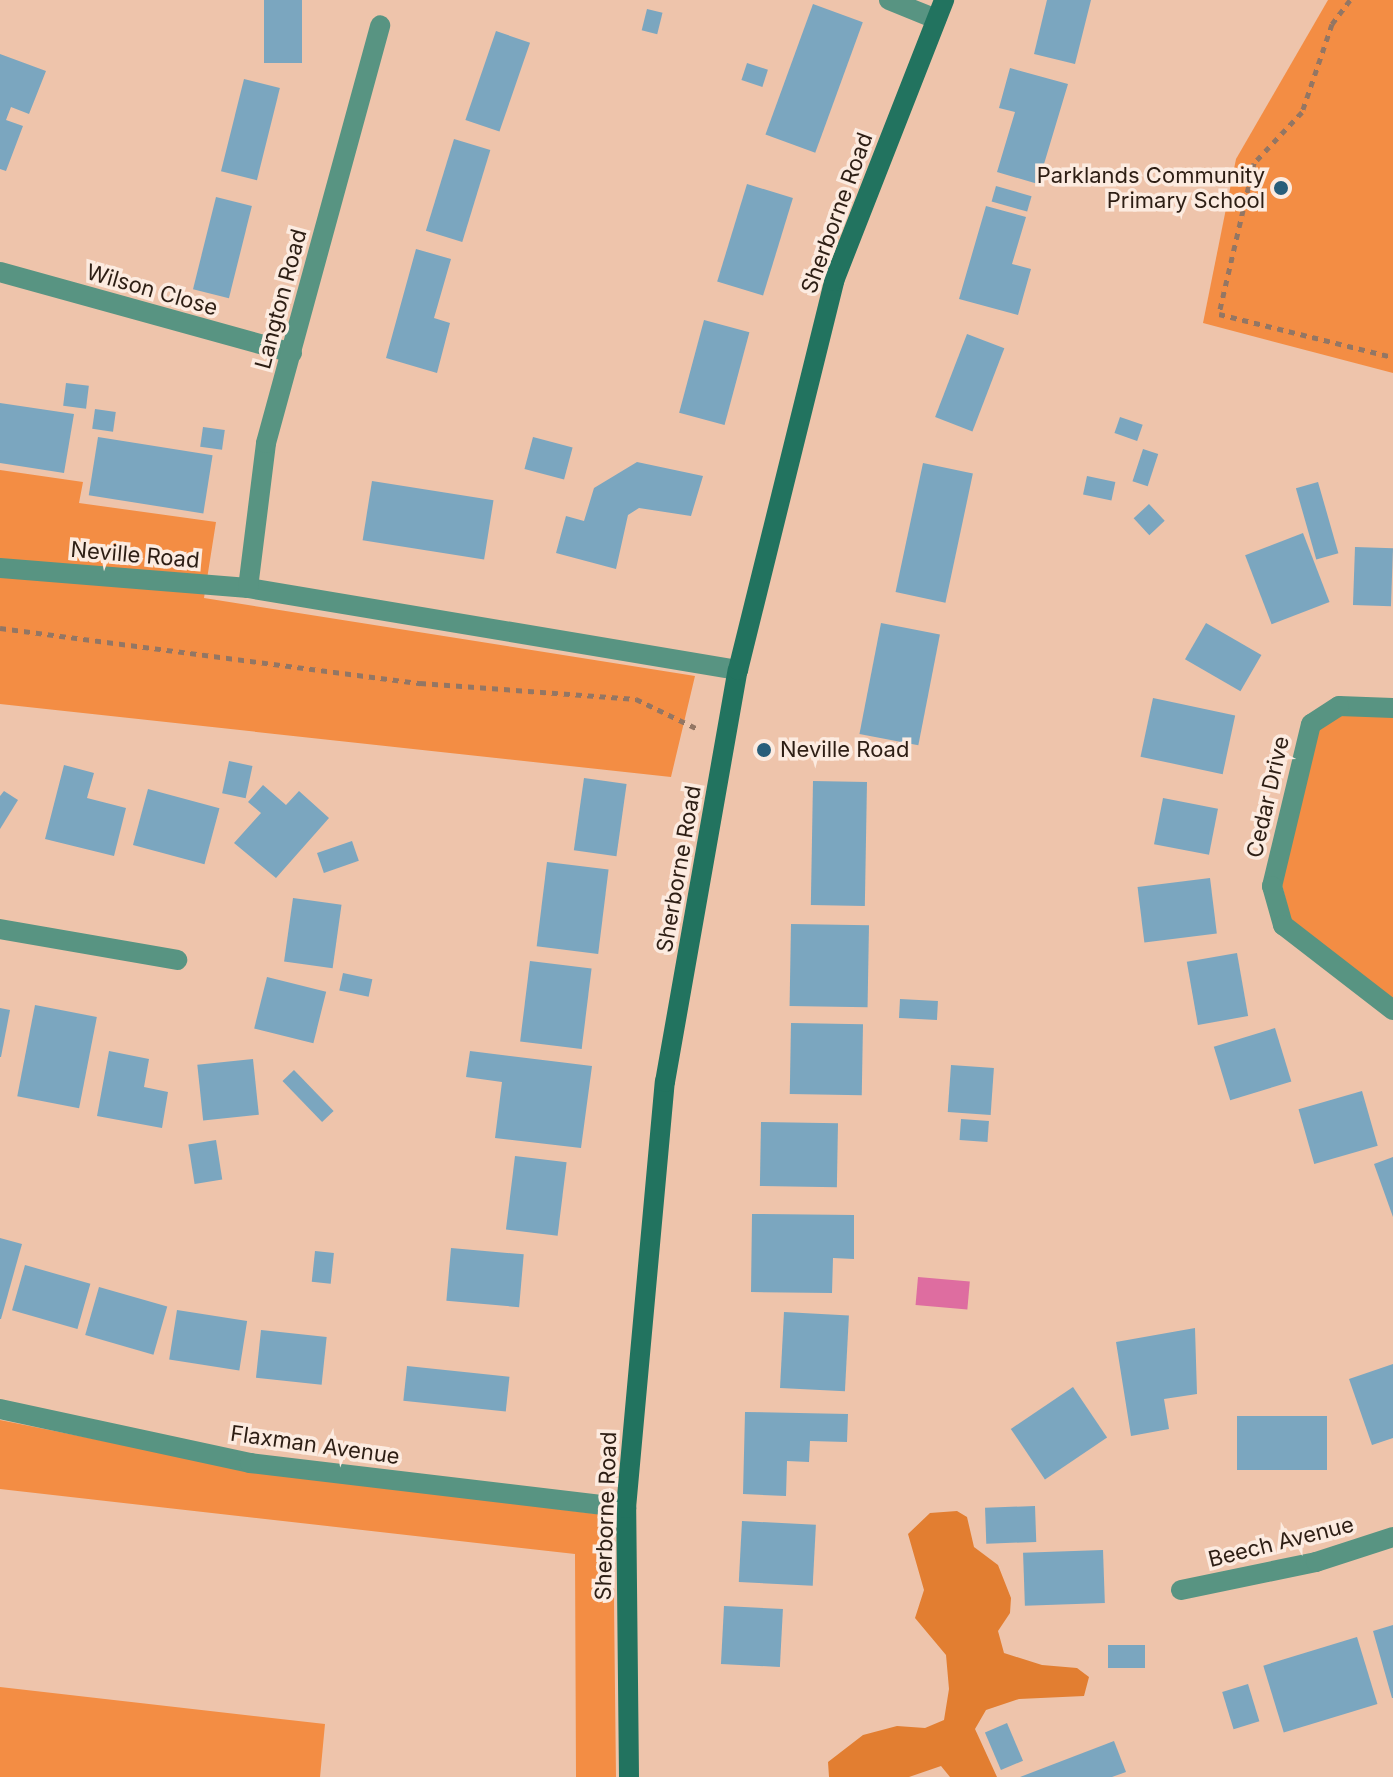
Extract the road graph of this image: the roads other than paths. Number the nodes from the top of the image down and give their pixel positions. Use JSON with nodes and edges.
{"nodes":[{"id":1,"x":889,"y":0,"type":"edge"},
{"id":2,"x":940,"y":10,"type":"edge"},
{"id":3,"x":380,"y":25,"type":"dead end"},
{"id":4,"x":0,"y":272,"type":"edge"},
{"id":5,"x":292,"y":353,"type":"junction"},
{"id":6,"x":0,"y":568,"type":"edge"},
{"id":7,"x":248,"y":588,"type":"junction"},
{"id":8,"x":738,"y":670,"type":"junction"},
{"id":9,"x":1393,"y":708,"type":"edge"},
{"id":10,"x":0,"y":929,"type":"edge"},
{"id":11,"x":177,"y":960,"type":"dead end"},
{"id":12,"x":1393,"y":1010,"type":"edge"},
{"id":13,"x":0,"y":1409,"type":"edge"},
{"id":14,"x":626,"y":1508,"type":"junction"},
{"id":15,"x":1393,"y":1537,"type":"edge"},
{"id":16,"x":1181,"y":1590,"type":"dead end"},
{"id":17,"x":629,"y":1777,"type":"edge"}],
"edges":[{"from":1,"to":2,"type":"street"},
{"from":2,"to":8,"type":"street","name":"Sherborne Road"},
{"from":3,"to":5,"type":"street","name":"Langton Road"},
{"from":4,"to":5,"type":"street","name":"Wilson Close"},
{"from":5,"to":7,"type":"street","name":"Langton Road"},
{"from":6,"to":7,"type":"street","name":"Neville Road"},
{"from":7,"to":8,"type":"street","name":"Neville Road"},
{"from":8,"to":14,"type":"street","name":"Sherborne Road"},
{"from":9,"to":12,"type":"street","name":"Cedar Drive"},
{"from":10,"to":11,"type":"street"},
{"from":13,"to":14,"type":"street","name":"Flaxman Avenue"},
{"from":14,"to":17,"type":"street","name":"Sherborne Road"},
{"from":15,"to":16,"type":"street","name":"Beech Avenue"}]}
